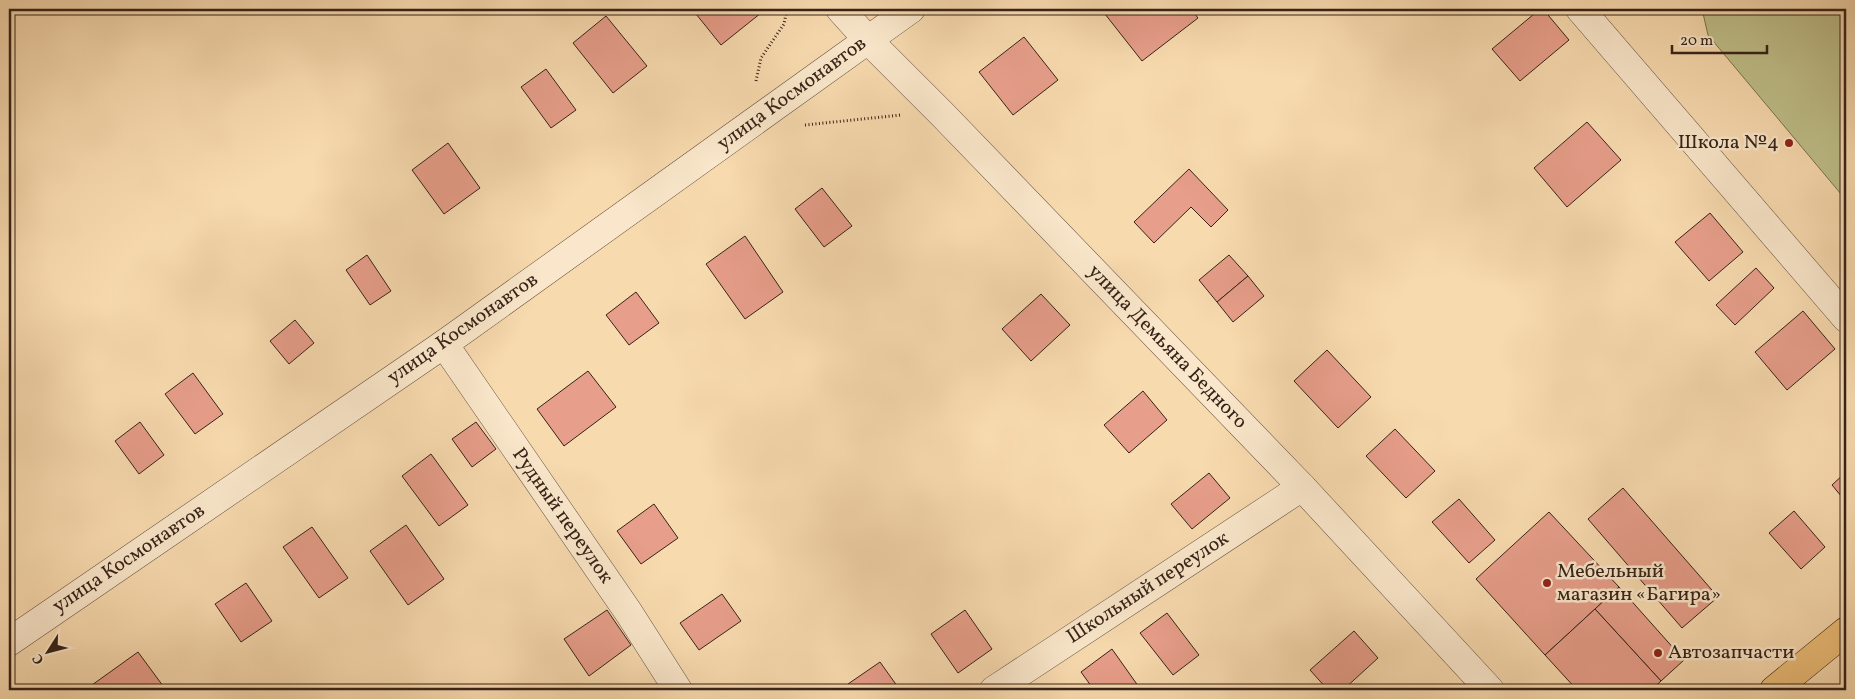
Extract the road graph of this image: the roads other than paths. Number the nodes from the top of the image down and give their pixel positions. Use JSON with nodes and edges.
{"nodes":[{"id":1,"x":840,"y":9,"type":"edge"},
{"id":2,"x":911,"y":9,"type":"edge"},
{"id":3,"x":1580,"y":9,"type":"edge"},
{"id":4,"x":868,"y":40,"type":"junction"},
{"id":5,"x":1846,"y":318,"type":"edge"},
{"id":6,"x":444,"y":344,"type":"junction"},
{"id":7,"x":1302,"y":487,"type":"junction"},
{"id":8,"x":1846,"y":631,"type":"edge"},
{"id":9,"x":9,"y":642,"type":"edge"},
{"id":10,"x":678,"y":690,"type":"edge"},
{"id":11,"x":994,"y":690,"type":"edge"},
{"id":12,"x":1490,"y":690,"type":"edge"},
{"id":13,"x":1774,"y":690,"type":"edge"}],
"edges":[{"from":1,"to":4,"type":"street","name":"улица Демьяна Бедного"},
{"from":2,"to":4,"type":"street","name":"улица Космонавтов"},
{"from":3,"to":5,"type":"street"},
{"from":4,"to":6,"type":"street","name":"улица Космонавтов"},
{"from":4,"to":7,"type":"street","name":"улица Демьяна Бедного"},
{"from":6,"to":9,"type":"street","name":"улица Космонавтов"},
{"from":6,"to":10,"type":"street","name":"Рудный переулок"},
{"from":7,"to":11,"type":"street","name":"Школьный переулок"},
{"from":7,"to":12,"type":"street","name":"улица Демьяна Бедного"},
{"from":8,"to":13,"type":"main road"}]}
